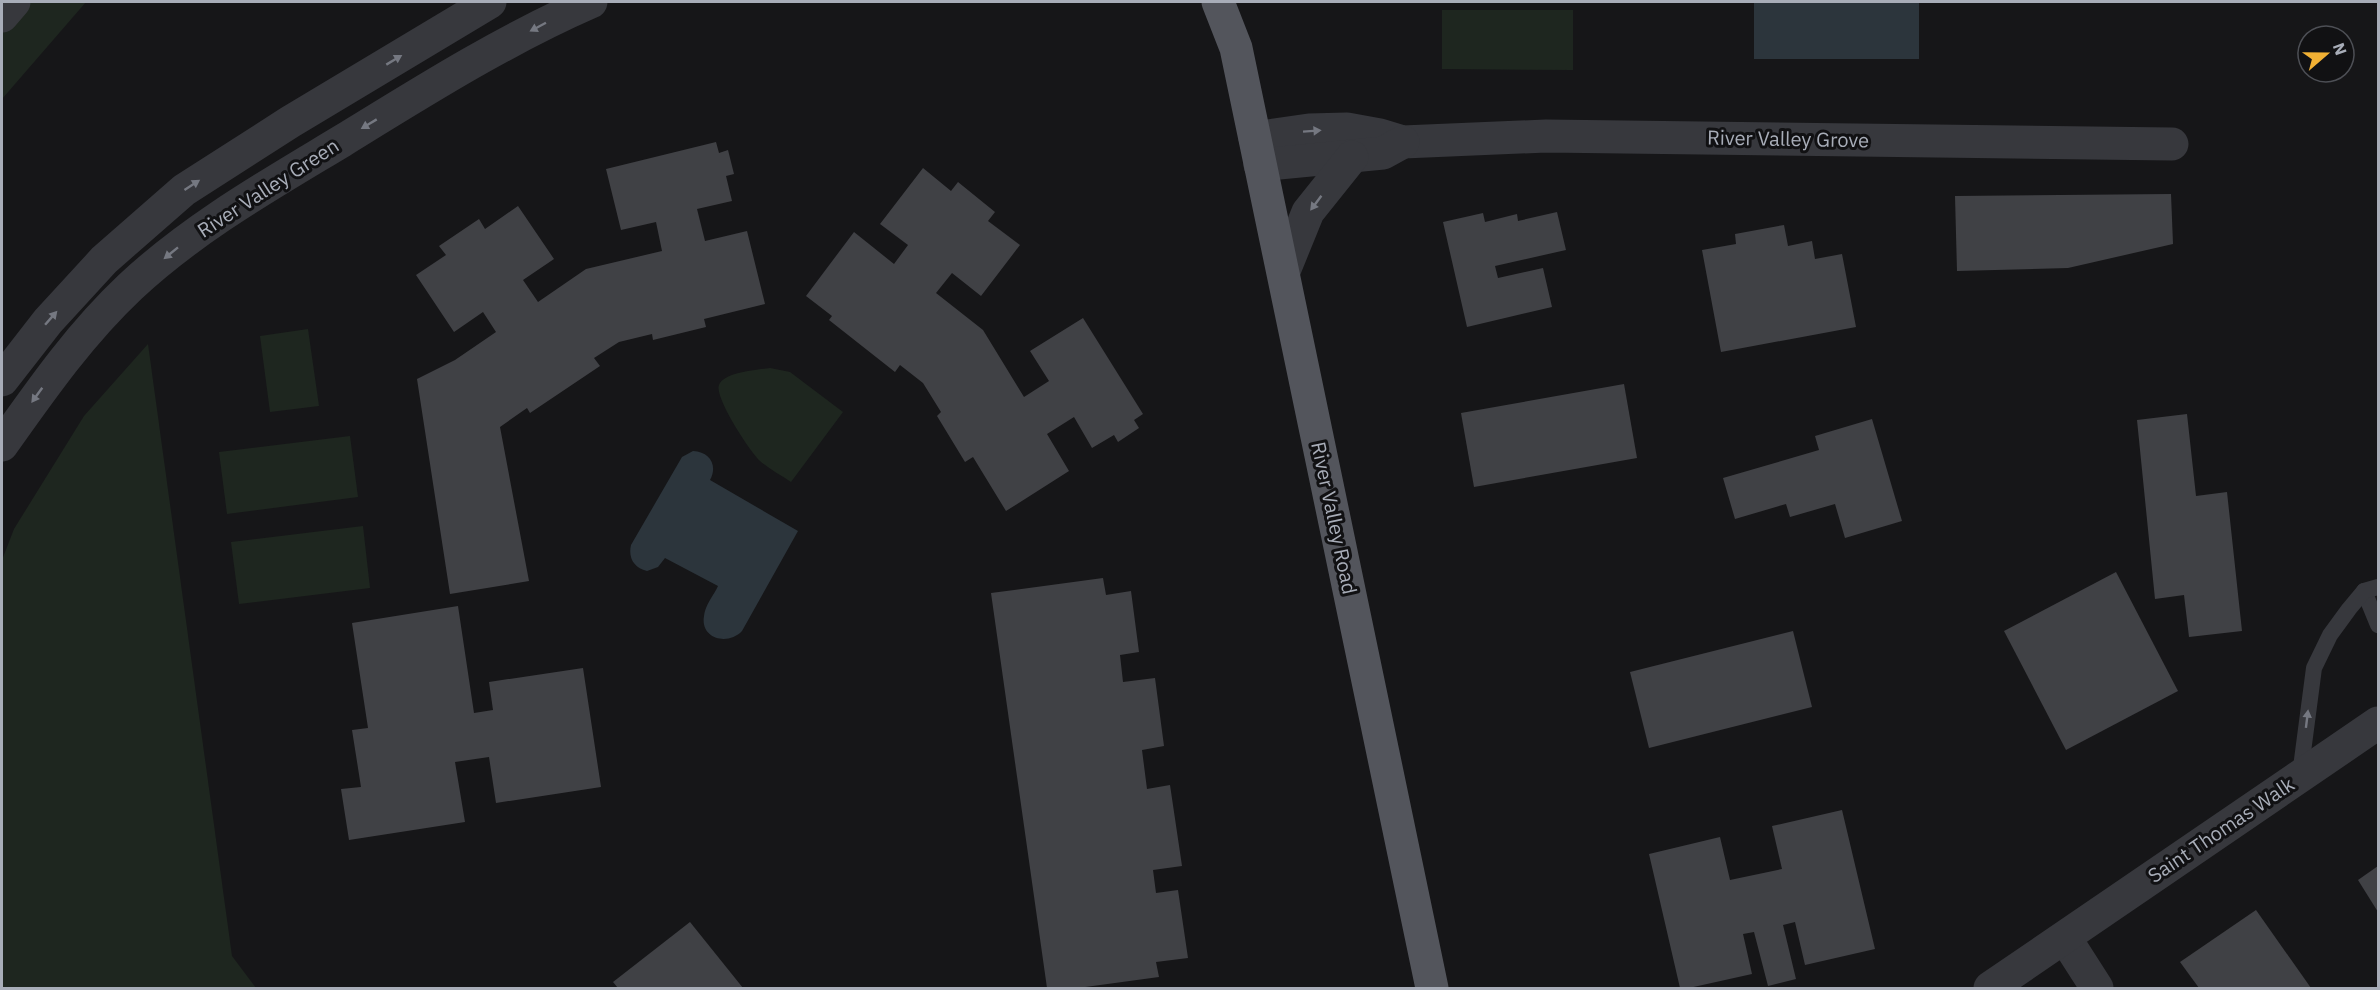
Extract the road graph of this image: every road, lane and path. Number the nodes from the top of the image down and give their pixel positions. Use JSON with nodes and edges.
{"nodes":[{"id":1,"x":14,"y":2,"type":"edge"},
{"id":2,"x":490,"y":2,"type":"edge"},
{"id":3,"x":591,"y":2,"type":"edge"},
{"id":4,"x":1218,"y":2,"type":"edge"},
{"id":5,"x":1240,"y":2,"type":"edge"},
{"id":6,"x":2,"y":16,"type":"edge"},
{"id":7,"x":1236,"y":48,"type":"junction"},
{"id":8,"x":1403,"y":142,"type":"junction"},
{"id":9,"x":2172,"y":144,"type":"dead end"},
{"id":10,"x":1257,"y":152,"type":"junction"},
{"id":11,"x":1352,"y":157,"type":"junction"},
{"id":12,"x":1284,"y":271,"type":"junction"},
{"id":13,"x":2,"y":381,"type":"edge"},
{"id":14,"x":2,"y":444,"type":"edge"},
{"id":15,"x":2371,"y":589,"type":"edge"},
{"id":16,"x":2379,"y":625,"type":"edge"},
{"id":17,"x":2379,"y":723,"type":"edge"},
{"id":18,"x":2299,"y":777,"type":"junction"},
{"id":19,"x":2064,"y":938,"type":"junction"},
{"id":20,"x":1432,"y":988,"type":"edge"},
{"id":21,"x":1990,"y":988,"type":"edge"},
{"id":22,"x":2097,"y":988,"type":"edge"}],
"edges":[{"from":1,"to":6,"type":"street"},
{"from":13,"to":2,"type":"street","one_way":true},
{"from":3,"to":14,"type":"street","name":"River Valley Green","one_way":true},
{"from":4,"to":7,"type":"main road","name":"River Valley Road"},
{"from":5,"to":7,"type":"main road","name":"River Valley Road"},
{"from":7,"to":10,"type":"main road","name":"River Valley Road"},
{"from":8,"to":9,"type":"street","name":"River Valley Grove"},
{"from":10,"to":8,"type":"street","name":"River Valley Grove","one_way":true},
{"from":8,"to":11,"type":"street","name":"River Valley Grove"},
{"from":10,"to":11,"type":"street","name":"River Valley Grove"},
{"from":10,"to":12,"type":"main road","name":"River Valley Road"},
{"from":11,"to":12,"type":"street","one_way":true},
{"from":12,"to":20,"type":"main road","name":"River Valley Road"},
{"from":15,"to":16,"type":"lane"},
{"from":18,"to":15,"type":"lane","one_way":true},
{"from":17,"to":18,"type":"street","name":"Saint Thomas Walk"},
{"from":18,"to":19,"type":"street","name":"Saint Thomas Walk"},
{"from":19,"to":21,"type":"street","name":"Saint Thomas Walk"},
{"from":19,"to":22,"type":"street"}]}
